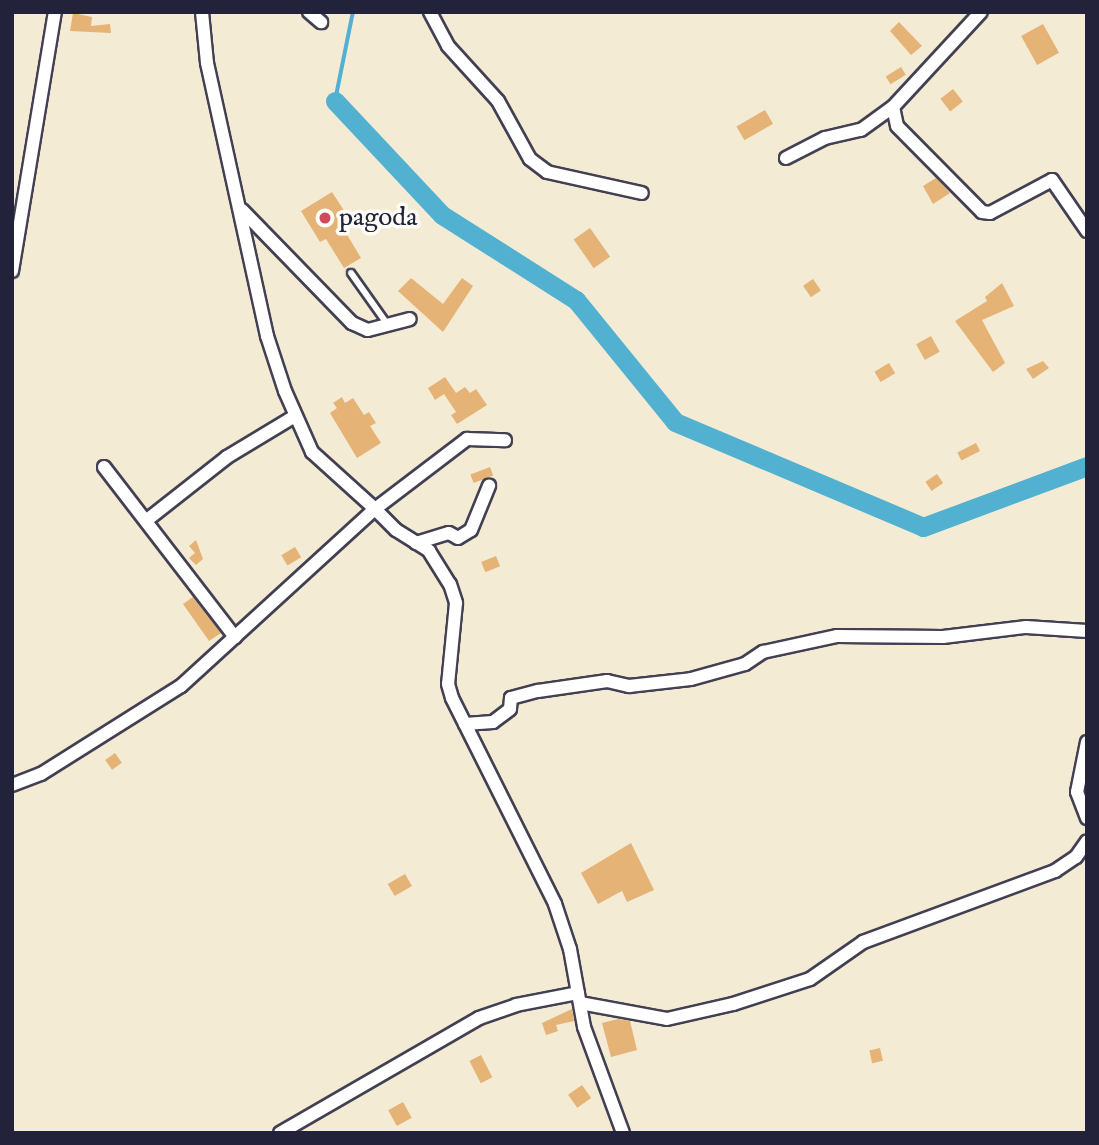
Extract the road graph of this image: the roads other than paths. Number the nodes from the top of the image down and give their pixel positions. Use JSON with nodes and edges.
{"nodes":[{"id":1,"x":55,"y":12,"type":"edge"},
{"id":2,"x":202,"y":12,"type":"edge"},
{"id":3,"x":309,"y":12,"type":"edge"},
{"id":4,"x":430,"y":12,"type":"edge"},
{"id":5,"x":981,"y":12,"type":"edge"},
{"id":6,"x":321,"y":22,"type":"dead end"},
{"id":7,"x":893,"y":107,"type":"junction"},
{"id":8,"x":786,"y":158,"type":"dead end"},
{"id":9,"x":642,"y":193,"type":"dead end"},
{"id":10,"x":239,"y":206,"type":"junction"},
{"id":11,"x":1087,"y":231,"type":"edge"},
{"id":12,"x":12,"y":271,"type":"edge"},
{"id":13,"x":351,"y":273,"type":"dead end"},
{"id":14,"x":410,"y":319,"type":"dead end"},
{"id":15,"x":389,"y":326,"type":"junction"},
{"id":16,"x":295,"y":416,"type":"junction"},
{"id":17,"x":505,"y":440,"type":"dead end"},
{"id":18,"x":104,"y":467,"type":"dead end"},
{"id":19,"x":489,"y":486,"type":"dead end"},
{"id":20,"x":375,"y":509,"type":"junction"},
{"id":21,"x":148,"y":520,"type":"junction"},
{"id":22,"x":416,"y":543,"type":"junction"},
{"id":23,"x":1087,"y":631,"type":"edge"},
{"id":24,"x":235,"y":638,"type":"junction"},
{"id":25,"x":465,"y":724,"type":"junction"},
{"id":26,"x":1087,"y":742,"type":"edge"},
{"id":27,"x":12,"y":785,"type":"edge"},
{"id":28,"x":1087,"y":818,"type":"edge"},
{"id":29,"x":1087,"y":841,"type":"edge"},
{"id":30,"x":579,"y":998,"type":"junction"},
{"id":31,"x":280,"y":1133,"type":"edge"},
{"id":32,"x":623,"y":1133,"type":"edge"}],
"edges":[{"from":1,"to":12,"type":"street"},
{"from":2,"to":10,"type":"street"},
{"from":3,"to":6,"type":"street"},
{"from":4,"to":9,"type":"street"},
{"from":5,"to":7,"type":"street"},
{"from":7,"to":8,"type":"street"},
{"from":7,"to":11,"type":"street"},
{"from":10,"to":15,"type":"street"},
{"from":10,"to":16,"type":"street"},
{"from":13,"to":15,"type":"lane"},
{"from":14,"to":15,"type":"street"},
{"from":16,"to":20,"type":"street"},
{"from":16,"to":21,"type":"street"},
{"from":17,"to":20,"type":"street"},
{"from":18,"to":21,"type":"street"},
{"from":19,"to":22,"type":"street"},
{"from":20,"to":22,"type":"street"},
{"from":20,"to":24,"type":"street"},
{"from":21,"to":24,"type":"street"},
{"from":22,"to":25,"type":"street"},
{"from":23,"to":25,"type":"street"},
{"from":24,"to":27,"type":"street"},
{"from":25,"to":30,"type":"street"},
{"from":26,"to":28,"type":"street"},
{"from":29,"to":30,"type":"street"},
{"from":30,"to":31,"type":"street"},
{"from":30,"to":32,"type":"street"}]}
